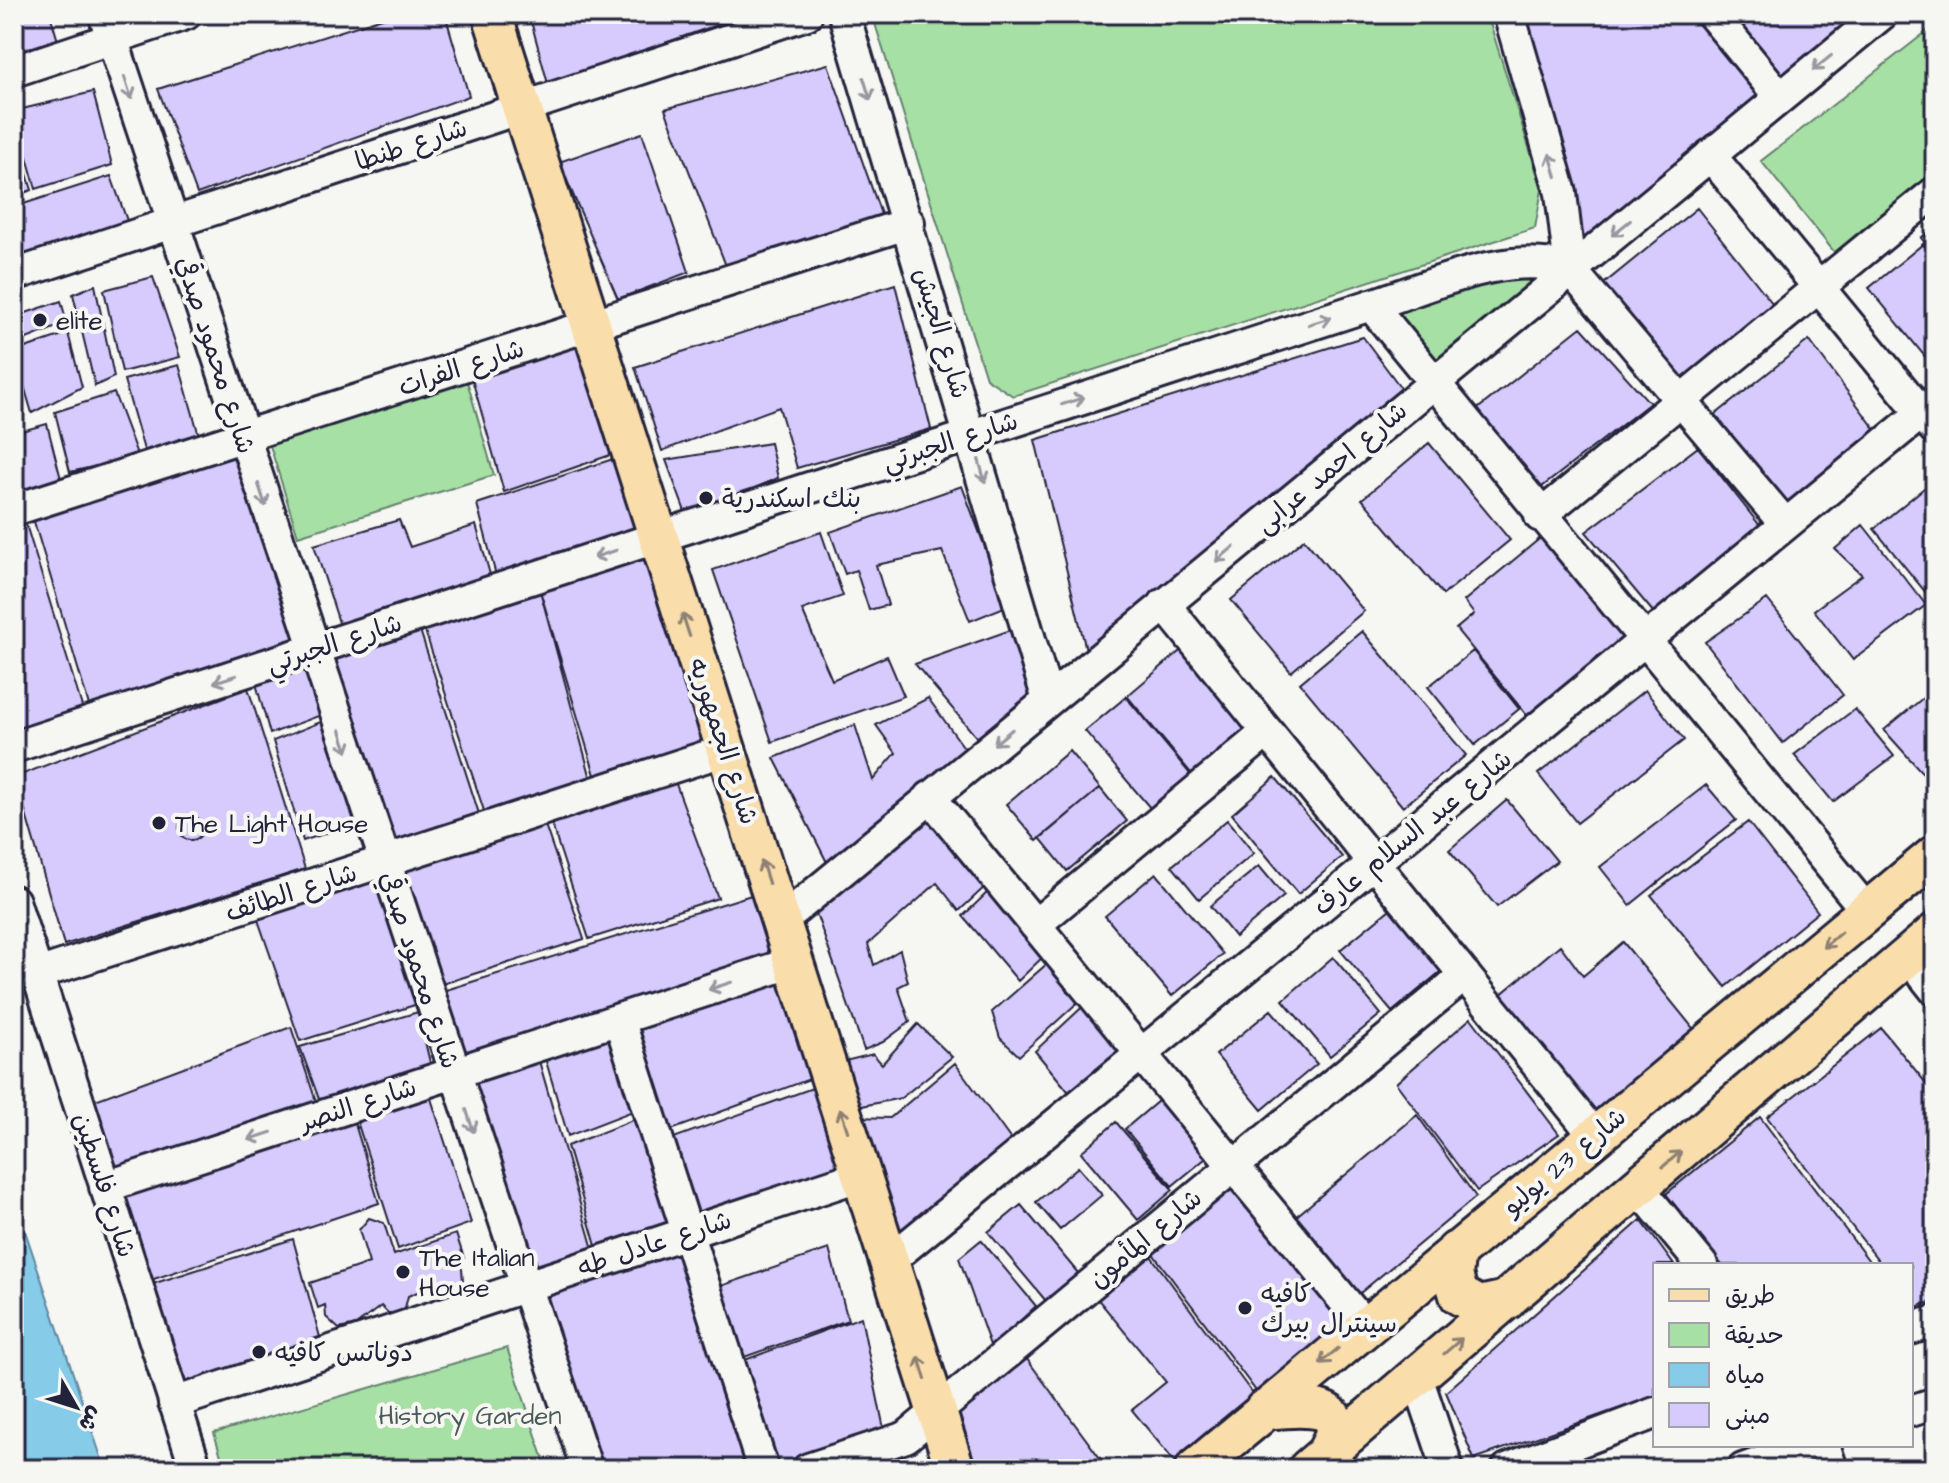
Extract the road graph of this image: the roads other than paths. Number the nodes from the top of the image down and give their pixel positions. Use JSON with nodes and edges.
{"nodes":[{"id":1,"x":186,"y":14,"type":"edge"},
{"id":2,"x":492,"y":14,"type":"edge"},
{"id":3,"x":807,"y":14,"type":"edge"},
{"id":4,"x":844,"y":14,"type":"edge"},
{"id":5,"x":1509,"y":14,"type":"edge"},
{"id":6,"x":1712,"y":14,"type":"edge"},
{"id":7,"x":1882,"y":14,"type":"edge"},
{"id":8,"x":108,"y":26,"type":"edge"},
{"id":9,"x":14,"y":71,"type":"edge"},
{"id":10,"x":1780,"y":97,"type":"junction"},
{"id":11,"x":522,"y":108,"type":"junction"},
{"id":12,"x":1710,"y":155,"type":"junction"},
{"id":13,"x":1935,"y":192,"type":"edge"},
{"id":14,"x":172,"y":223,"type":"junction"},
{"id":15,"x":909,"y":223,"type":"junction"},
{"id":16,"x":1570,"y":269,"type":"junction"},
{"id":17,"x":14,"y":275,"type":"edge"},
{"id":18,"x":1819,"y":288,"type":"junction"},
{"id":19,"x":1371,"y":305,"type":"junction"},
{"id":20,"x":591,"y":325,"type":"junction"},
{"id":21,"x":1431,"y":383,"type":"junction"},
{"id":22,"x":1681,"y":401,"type":"junction"},
{"id":23,"x":1931,"y":414,"type":"edge"},
{"id":24,"x":972,"y":434,"type":"junction"},
{"id":25,"x":243,"y":437,"type":"junction"},
{"id":26,"x":14,"y":510,"type":"edge"},
{"id":27,"x":1540,"y":516,"type":"junction"},
{"id":28,"x":1785,"y":524,"type":"junction"},
{"id":29,"x":659,"y":537,"type":"junction"},
{"id":30,"x":1164,"y":604,"type":"junction"},
{"id":31,"x":1644,"y":641,"type":"junction"},
{"id":32,"x":314,"y":650,"type":"junction"},
{"id":33,"x":1048,"y":700,"type":"junction"},
{"id":34,"x":1267,"y":732,"type":"junction"},
{"id":35,"x":14,"y":747,"type":"edge"},
{"id":36,"x":726,"y":750,"type":"junction"},
{"id":37,"x":930,"y":797,"type":"junction"},
{"id":38,"x":1935,"y":855,"type":"edge"},
{"id":39,"x":384,"y":862,"type":"junction"},
{"id":40,"x":1374,"y":863,"type":"junction"},
{"id":41,"x":14,"y":901,"type":"edge"},
{"id":42,"x":1867,"y":911,"type":"junction"},
{"id":43,"x":781,"y":921,"type":"junction"},
{"id":44,"x":1035,"y":925,"type":"junction"},
{"id":45,"x":1921,"y":945,"type":"edge"},
{"id":46,"x":794,"y":962,"type":"junction"},
{"id":47,"x":37,"y":974,"type":"junction"},
{"id":48,"x":1465,"y":975,"type":"junction"},
{"id":49,"x":1935,"y":990,"type":"edge"},
{"id":50,"x":619,"y":1019,"type":"junction"},
{"id":51,"x":1142,"y":1054,"type":"junction"},
{"id":52,"x":454,"y":1073,"type":"junction"},
{"id":53,"x":1595,"y":1136,"type":"junction"},
{"id":54,"x":1232,"y":1165,"type":"junction"},
{"id":55,"x":862,"y":1175,"type":"junction"},
{"id":56,"x":105,"y":1187,"type":"junction"},
{"id":57,"x":1638,"y":1187,"type":"junction"},
{"id":58,"x":687,"y":1232,"type":"junction"},
{"id":59,"x":1456,"y":1251,"type":"junction"},
{"id":60,"x":889,"y":1261,"type":"junction"},
{"id":61,"x":1700,"y":1263,"type":"edge"},
{"id":62,"x":524,"y":1285,"type":"junction"},
{"id":63,"x":1507,"y":1300,"type":"junction"},
{"id":64,"x":1935,"y":1321,"type":"edge"},
{"id":65,"x":1365,"y":1326,"type":"junction"},
{"id":66,"x":1913,"y":1328,"type":"edge"},
{"id":67,"x":1417,"y":1377,"type":"junction"},
{"id":68,"x":174,"y":1403,"type":"junction"},
{"id":69,"x":1935,"y":1403,"type":"edge"},
{"id":70,"x":1264,"y":1410,"type":"junction"},
{"id":71,"x":1913,"y":1410,"type":"edge"},
{"id":72,"x":936,"y":1413,"type":"junction"},
{"id":73,"x":1653,"y":1414,"type":"edge"},
{"id":74,"x":1804,"y":1447,"type":"edge"},
{"id":75,"x":1825,"y":1447,"type":"edge"},
{"id":76,"x":1317,"y":1461,"type":"edge"},
{"id":77,"x":196,"y":1469,"type":"edge"},
{"id":78,"x":587,"y":1469,"type":"edge"},
{"id":79,"x":763,"y":1469,"type":"edge"},
{"id":80,"x":808,"y":1469,"type":"edge"},
{"id":81,"x":955,"y":1469,"type":"edge"},
{"id":82,"x":1195,"y":1469,"type":"edge"},
{"id":83,"x":1448,"y":1469,"type":"edge"},
{"id":84,"x":1507,"y":1469,"type":"edge"},
{"id":85,"x":1743,"y":1469,"type":"edge"},
{"id":86,"x":1832,"y":1469,"type":"edge"}],
"edges":[{"from":1,"to":8,"type":"street"},
{"from":2,"to":11,"type":"main road","name":"شارع الجمهوريه"},
{"from":3,"to":11,"type":"street","name":"شارع طنطا"},
{"from":4,"to":15,"type":"street","name":"شارع الجيش","one_way":true},
{"from":16,"to":5,"type":"street","one_way":true},
{"from":6,"to":10,"type":"street"},
{"from":7,"to":10,"type":"street","name":"شارع احمد عرابى","one_way":true},
{"from":8,"to":9,"type":"street"},
{"from":8,"to":14,"type":"street","name":"شارع محمود صدقي","one_way":true},
{"from":10,"to":12,"type":"street","name":"شارع احمد عرابى"},
{"from":11,"to":14,"type":"street","name":"شارع طنطا"},
{"from":11,"to":20,"type":"main road","name":"شارع الجمهوريه"},
{"from":12,"to":16,"type":"street","name":"شارع احمد عرابى","one_way":true},
{"from":12,"to":18,"type":"street"},
{"from":13,"to":18,"type":"street"},
{"from":14,"to":17,"type":"street","name":"شارع طنطا"},
{"from":14,"to":25,"type":"street","name":"شارع محمود صدقي"},
{"from":15,"to":20,"type":"street","name":"شارع الفرات"},
{"from":15,"to":24,"type":"street","name":"شارع الجيش"},
{"from":16,"to":19,"type":"street","name":"شارع الجبرتي"},
{"from":16,"to":21,"type":"street","name":"شارع احمد عرابى"},
{"from":16,"to":22,"type":"street"},
{"from":18,"to":22,"type":"street"},
{"from":18,"to":23,"type":"street"},
{"from":19,"to":21,"type":"street"},
{"from":24,"to":19,"type":"street","name":"شارع الجبرتي","one_way":true},
{"from":20,"to":25,"type":"street","name":"شارع الفرات"},
{"from":20,"to":29,"type":"main road","name":"شارع الجمهوريه"},
{"from":21,"to":27,"type":"street"},
{"from":21,"to":30,"type":"street","name":"شارع احمد عرابى","one_way":true},
{"from":22,"to":27,"type":"street"},
{"from":22,"to":28,"type":"street"},
{"from":23,"to":28,"type":"street","name":"شارع عبد السلام عارف"},
{"from":24,"to":29,"type":"street","name":"شارع الجبرتي"},
{"from":24,"to":33,"type":"street","name":"شارع الجيش","one_way":true},
{"from":25,"to":26,"type":"street","name":"شارع الفرات"},
{"from":25,"to":32,"type":"street","name":"شارع محمود صدقي","one_way":true},
{"from":27,"to":31,"type":"street"},
{"from":28,"to":31,"type":"street","name":"شارع عبد السلام عارف"},
{"from":29,"to":32,"type":"street","name":"شارع الجبرتي","one_way":true},
{"from":36,"to":29,"type":"main road","name":"شارع الجمهوريه","one_way":true},
{"from":30,"to":33,"type":"street","name":"شارع احمد عرابى"},
{"from":30,"to":34,"type":"street"},
{"from":31,"to":40,"type":"street","name":"شارع عبد السلام عارف"},
{"from":31,"to":42,"type":"street"},
{"from":32,"to":35,"type":"street","name":"شارع الجبرتي","one_way":true},
{"from":32,"to":39,"type":"street","name":"شارع محمود صدقي","one_way":true},
{"from":33,"to":37,"type":"street","name":"شارع احمد عرابى","one_way":true},
{"from":34,"to":40,"type":"street"},
{"from":34,"to":44,"type":"street"},
{"from":36,"to":39,"type":"street","name":"شارع الطائف"},
{"from":43,"to":36,"type":"main road","name":"شارع الجمهوريه","one_way":true},
{"from":37,"to":43,"type":"street","name":"شارع احمد عرابى"},
{"from":37,"to":44,"type":"street"},
{"from":38,"to":42,"type":"main road","name":"شارع 23 يوليو"},
{"from":39,"to":47,"type":"street","name":"شارع الطائف"},
{"from":39,"to":52,"type":"street","name":"شارع محمود صدقي"},
{"from":40,"to":48,"type":"street"},
{"from":40,"to":51,"type":"street","name":"شارع عبد السلام عارف"},
{"from":41,"to":47,"type":"street","name":"شارع فلسطين"},
{"from":42,"to":53,"type":"main road","name":"شارع 23 يوليو","one_way":true},
{"from":43,"to":46,"type":"main road","name":"شارع الجمهوريه"},
{"from":44,"to":51,"type":"street"},
{"from":45,"to":49,"type":"street"},
{"from":57,"to":45,"type":"main road","one_way":true},
{"from":46,"to":50,"type":"street","name":"شارع النصر","one_way":true},
{"from":55,"to":46,"type":"main road","name":"شارع الجمهوريه","one_way":true},
{"from":47,"to":56,"type":"street","name":"شارع فلسطين"},
{"from":48,"to":53,"type":"street"},
{"from":48,"to":54,"type":"street","name":"شارع المأمون"},
{"from":50,"to":52,"type":"street","name":"شارع النصر"},
{"from":50,"to":58,"type":"street"},
{"from":51,"to":54,"type":"street"},
{"from":51,"to":60,"type":"street","name":"شارع عبد السلام عارف"},
{"from":52,"to":56,"type":"street","name":"شارع النصر","one_way":true},
{"from":52,"to":62,"type":"street","name":"شارع محمود صدقي","one_way":true},
{"from":53,"to":59,"type":"main road","name":"شارع 23 يوليو"},
{"from":54,"to":65,"type":"street"},
{"from":54,"to":72,"type":"street","name":"شارع المأمون"},
{"from":55,"to":58,"type":"street","name":"شارع عادل طه"},
{"from":55,"to":60,"type":"main road","name":"شارع الجمهوريه"},
{"from":56,"to":68,"type":"street","name":"شارع فلسطين"},
{"from":57,"to":61,"type":"street"},
{"from":57,"to":63,"type":"main road"},
{"from":58,"to":62,"type":"street","name":"شارع عادل طه"},
{"from":58,"to":79,"type":"street"},
{"from":59,"to":63,"type":"main road"},
{"from":59,"to":65,"type":"main road","name":"شارع 23 يوليو"},
{"from":72,"to":60,"type":"main road","name":"شارع الجمهوريه","one_way":true},
{"from":62,"to":68,"type":"street","name":"شارع عادل طه"},
{"from":62,"to":78,"type":"street","name":"شارع محمود صدقي"},
{"from":67,"to":63,"type":"main road","one_way":true},
{"from":64,"to":66,"type":"street"},
{"from":65,"to":70,"type":"main road","name":"شارع 23 يوليو","one_way":true},
{"from":67,"to":76,"type":"main road"},
{"from":67,"to":83,"type":"street"},
{"from":68,"to":77,"type":"street","name":"شارع فلسطين"},
{"from":69,"to":71,"type":"street"},
{"from":70,"to":76,"type":"main road"},
{"from":70,"to":82,"type":"main road","name":"شارع 23 يوليو"},
{"from":72,"to":80,"type":"street","name":"شارع المأمون"},
{"from":72,"to":81,"type":"main road","name":"شارع الجمهوريه"},
{"from":73,"to":84,"type":"street"},
{"from":74,"to":85,"type":"street"},
{"from":75,"to":86,"type":"street"}]}
